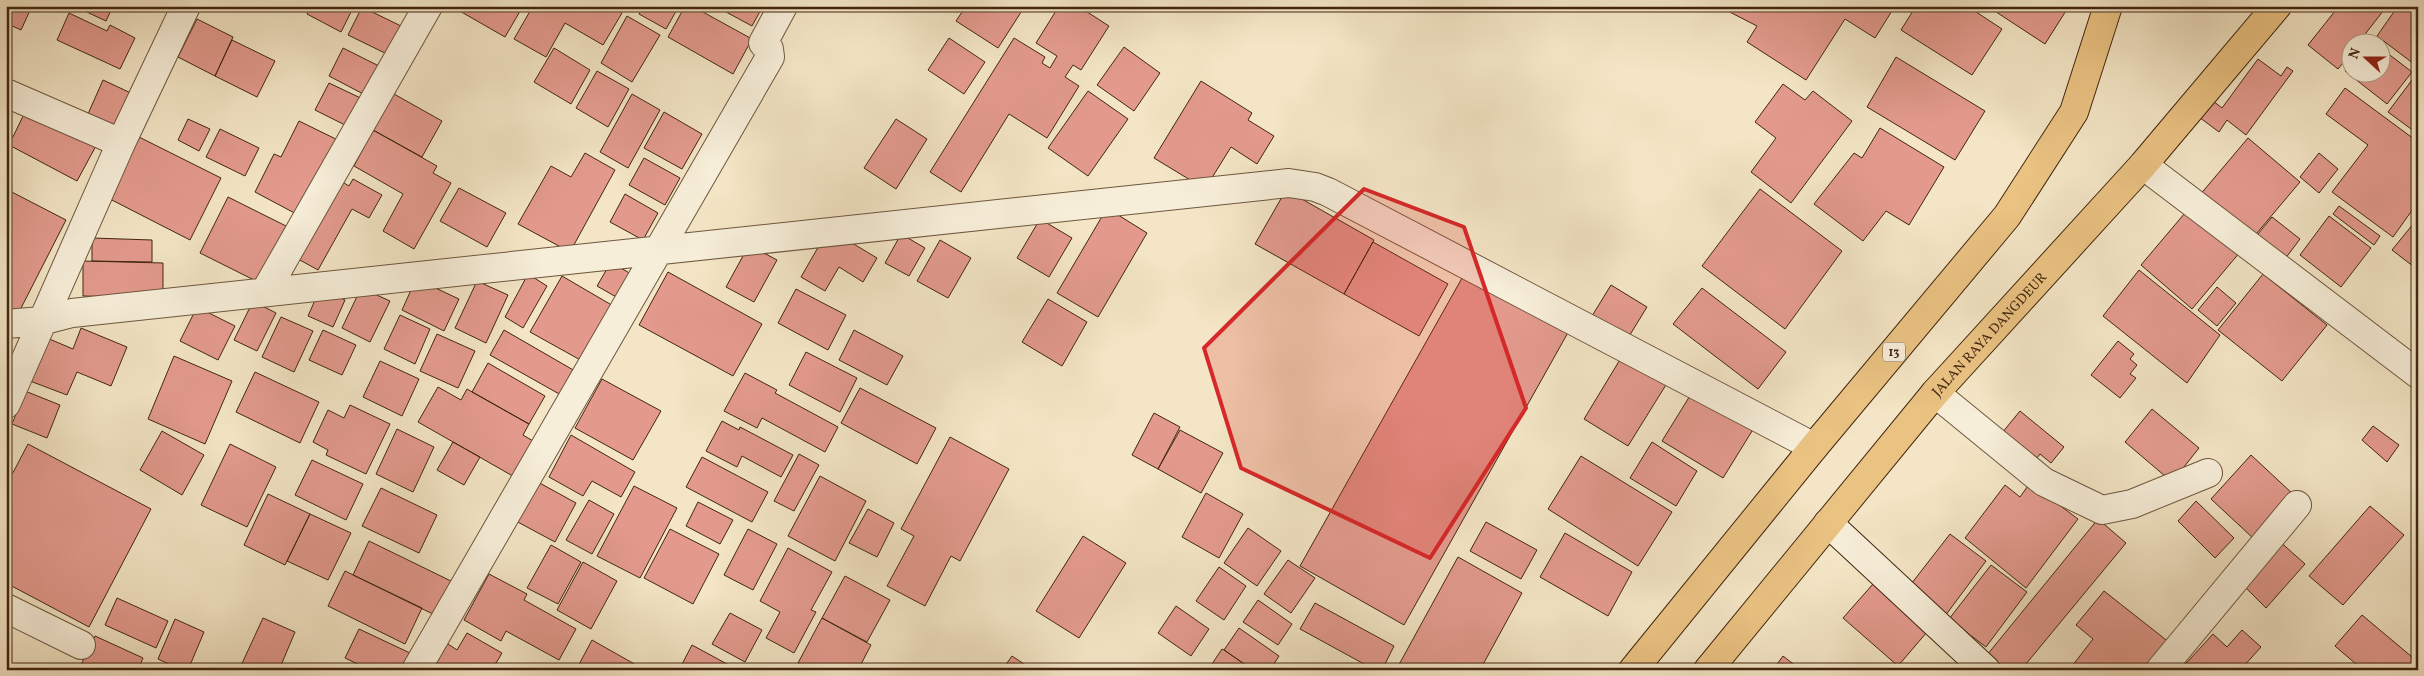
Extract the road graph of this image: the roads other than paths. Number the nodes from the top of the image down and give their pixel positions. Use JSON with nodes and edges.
{"nodes":[{"id":1,"x":186,"y":6,"type":"edge"},
{"id":2,"x":428,"y":6,"type":"edge"},
{"id":3,"x":783,"y":6,"type":"edge"},
{"id":4,"x":2108,"y":6,"type":"edge"},
{"id":5,"x":2277,"y":6,"type":"edge"},
{"id":6,"x":6,"y":93,"type":"edge"},
{"id":7,"x":121,"y":143,"type":"junction"},
{"id":8,"x":2143,"y":165,"type":"junction"},
{"id":9,"x":657,"y":251,"type":"junction"},
{"id":10,"x":264,"y":292,"type":"junction"},
{"id":11,"x":41,"y":321,"type":"junction"},
{"id":12,"x":6,"y":324,"type":"edge"},
{"id":13,"x":2418,"y":374,"type":"edge"},
{"id":14,"x":1935,"y":393,"type":"junction"},
{"id":15,"x":6,"y":404,"type":"edge"},
{"id":16,"x":1814,"y":447,"type":"junction"},
{"id":17,"x":2208,"y":473,"type":"dead end"},
{"id":18,"x":2298,"y":505,"type":"dead end"},
{"id":19,"x":1828,"y":523,"type":"junction"},
{"id":20,"x":6,"y":608,"type":"edge"},
{"id":21,"x":81,"y":645,"type":"dead end"},
{"id":22,"x":416,"y":670,"type":"edge"},
{"id":23,"x":1633,"y":670,"type":"edge"},
{"id":24,"x":1708,"y":670,"type":"edge"},
{"id":25,"x":1986,"y":670,"type":"edge"},
{"id":26,"x":2160,"y":670,"type":"edge"}],
"edges":[{"from":1,"to":7,"type":"street"},
{"from":2,"to":10,"type":"street"},
{"from":3,"to":9,"type":"street"},
{"from":4,"to":16,"type":"highway","number":"13"},
{"from":5,"to":8,"type":"highway","name":"JALAN RAYA DANGDEUR"},
{"from":6,"to":7,"type":"street"},
{"from":7,"to":11,"type":"street"},
{"from":8,"to":13,"type":"street"},
{"from":8,"to":14,"type":"highway","name":"JALAN RAYA DANGDEUR"},
{"from":9,"to":10,"type":"street"},
{"from":9,"to":16,"type":"street"},
{"from":9,"to":22,"type":"street"},
{"from":10,"to":11,"type":"street"},
{"from":11,"to":12,"type":"street"},
{"from":11,"to":15,"type":"street"},
{"from":14,"to":17,"type":"street"},
{"from":14,"to":19,"type":"highway","name":"JALAN RAYA DANGDEUR"},
{"from":16,"to":23,"type":"highway","number":"13"},
{"from":18,"to":26,"type":"street"},
{"from":19,"to":24,"type":"highway","name":"JALAN RAYA DANGDEUR"},
{"from":19,"to":25,"type":"street"},
{"from":20,"to":21,"type":"street"}]}
